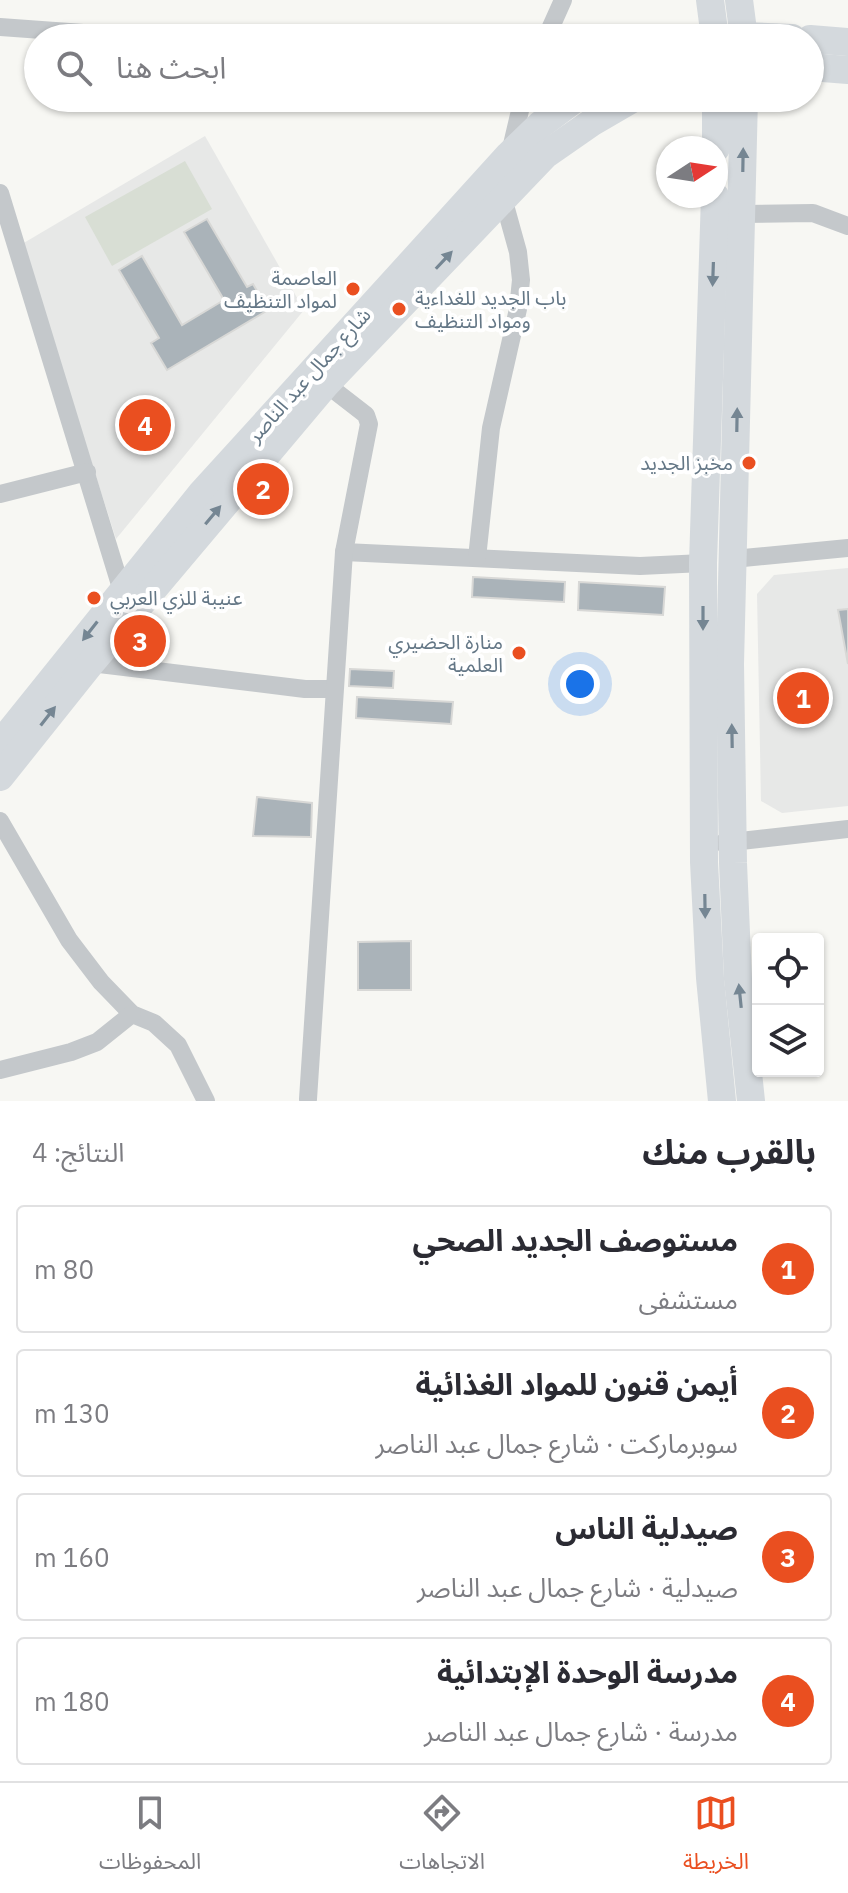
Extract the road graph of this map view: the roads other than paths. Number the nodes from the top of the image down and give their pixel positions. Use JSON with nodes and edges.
{"nodes":[{"id":1,"x":563,"y":0,"type":"edge"},
{"id":2,"x":710,"y":0,"type":"edge"},
{"id":3,"x":739,"y":0,"type":"edge"},
{"id":4,"x":552,"y":24,"type":"edge"},
{"id":5,"x":713,"y":24,"type":"edge"},
{"id":6,"x":739,"y":24,"type":"edge"},
{"id":7,"x":0,"y":27,"type":"edge"},
{"id":8,"x":24,"y":29,"type":"edge"},
{"id":9,"x":824,"y":40,"type":"edge"},
{"id":10,"x":848,"y":42,"type":"edge"},
{"id":11,"x":824,"y":68,"type":"edge"},
{"id":12,"x":848,"y":70,"type":"edge"},
{"id":13,"x":520,"y":112,"type":"edge"},
{"id":14,"x":557,"y":112,"type":"edge"},
{"id":15,"x":601,"y":112,"type":"edge"},
{"id":16,"x":716,"y":112,"type":"edge"},
{"id":17,"x":744,"y":112,"type":"edge"},
{"id":18,"x":716,"y":136,"type":"edge"},
{"id":19,"x":509,"y":155,"type":"junction"},
{"id":20,"x":0,"y":193,"type":"edge"},
{"id":21,"x":503,"y":198,"type":"junction"},
{"id":22,"x":715,"y":208,"type":"edge"},
{"id":23,"x":741,"y":214,"type":"junction"},
{"id":24,"x":848,"y":226,"type":"edge"},
{"id":25,"x":326,"y":384,"type":"junction"},
{"id":26,"x":87,"y":472,"type":"junction"},
{"id":27,"x":0,"y":494,"type":"edge"},
{"id":28,"x":848,"y":548,"type":"edge"},
{"id":29,"x":344,"y":552,"type":"junction"},
{"id":30,"x":477,"y":558,"type":"junction"},
{"id":31,"x":733,"y":559,"type":"junction"},
{"id":32,"x":703,"y":563,"type":"junction"},
{"id":33,"x":122,"y":591,"type":"junction"},
{"id":34,"x":91,"y":663,"type":"junction"},
{"id":35,"x":333,"y":689,"type":"junction"},
{"id":36,"x":0,"y":744,"type":"edge"},
{"id":37,"x":0,"y":777,"type":"edge"},
{"id":38,"x":0,"y":821,"type":"edge"},
{"id":39,"x":848,"y":829,"type":"edge"},
{"id":40,"x":733,"y":842,"type":"junction"},
{"id":41,"x":704,"y":845,"type":"junction"},
{"id":42,"x":132,"y":1014,"type":"junction"},
{"id":43,"x":0,"y":1070,"type":"edge"},
{"id":44,"x":308,"y":1099,"type":"dead end"},
{"id":45,"x":206,"y":1101,"type":"edge"},
{"id":46,"x":722,"y":1101,"type":"edge"},
{"id":47,"x":751,"y":1101,"type":"edge"}],
"edges":[{"from":1,"to":4,"type":"street"},
{"from":2,"to":5,"type":"main road"},
{"from":3,"to":6,"type":"main road"},
{"from":7,"to":8,"type":"street"},
{"from":9,"to":10,"type":"main road"},
{"from":11,"to":12,"type":"main road"},
{"from":13,"to":19,"type":"street"},
{"from":14,"to":19,"type":"main road","name":"شارع جمال عبد الناصر"},
{"from":15,"to":21,"type":"main road","name":"شارع جمال عبد الناصر"},
{"from":16,"to":18,"type":"main road"},
{"from":23,"to":17,"type":"main road","one_way":true},
{"from":19,"to":33,"type":"main road","name":"شارع جمال عبد الناصر"},
{"from":20,"to":26,"type":"street"},
{"from":25,"to":21,"type":"main road","name":"شارع جمال عبد الناصر","one_way":true},
{"from":21,"to":30,"type":"street"},
{"from":22,"to":32,"type":"main road","one_way":true},
{"from":23,"to":24,"type":"street"},
{"from":31,"to":23,"type":"main road","one_way":true},
{"from":25,"to":29,"type":"street"},
{"from":34,"to":25,"type":"main road","name":"شارع جمال عبد الناصر","one_way":true},
{"from":26,"to":27,"type":"street"},
{"from":26,"to":33,"type":"street"},
{"from":28,"to":31,"type":"street"},
{"from":29,"to":30,"type":"street"},
{"from":29,"to":35,"type":"street"},
{"from":30,"to":32,"type":"street"},
{"from":40,"to":31,"type":"main road","one_way":true},
{"from":32,"to":41,"type":"main road","one_way":true},
{"from":33,"to":36,"type":"main road","name":"شارع جمال عبد الناصر","one_way":true},
{"from":34,"to":35,"type":"street"},
{"from":37,"to":34,"type":"main road","name":"شارع جمال عبد الناصر","one_way":true},
{"from":35,"to":44,"type":"street"},
{"from":38,"to":42,"type":"street"},
{"from":39,"to":40,"type":"street"},
{"from":40,"to":41,"type":"street"},
{"from":47,"to":40,"type":"main road","one_way":true},
{"from":41,"to":46,"type":"main road","one_way":true},
{"from":42,"to":43,"type":"street"},
{"from":42,"to":45,"type":"street"}]}
